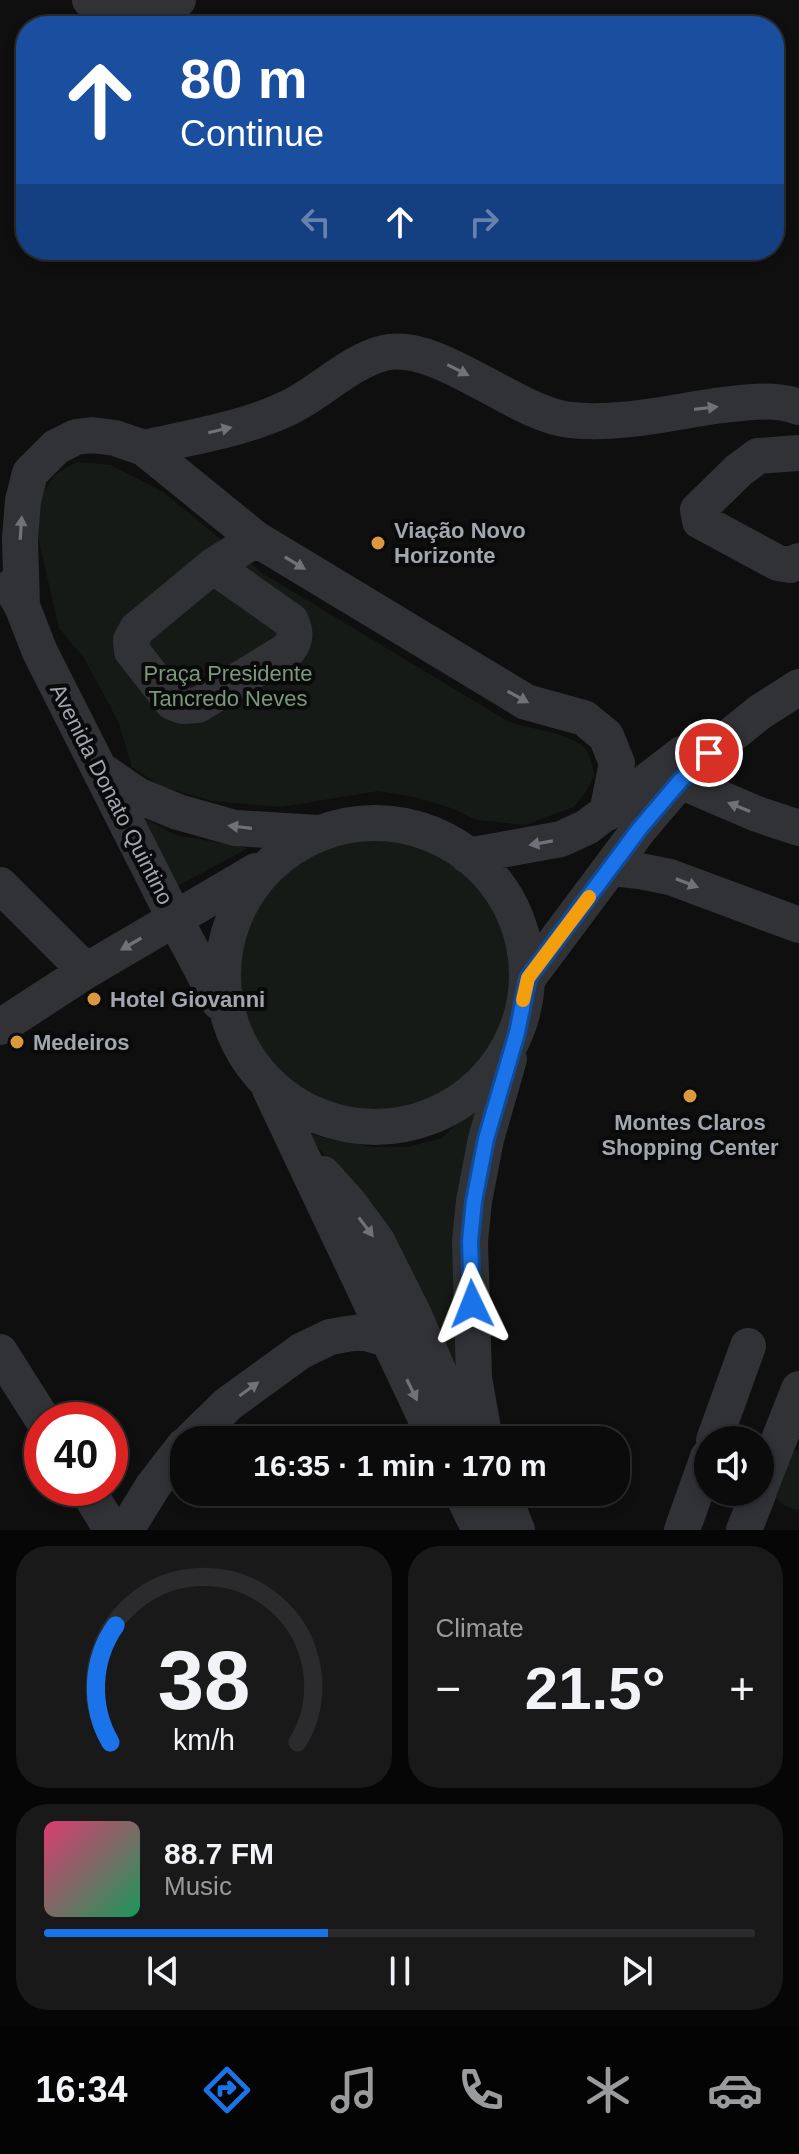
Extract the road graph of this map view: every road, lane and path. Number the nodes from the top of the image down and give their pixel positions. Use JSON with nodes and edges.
{"nodes":[{"id":1,"x":178,"y":0,"type":"edge"},
{"id":2,"x":91,"y":1,"type":"edge"},
{"id":3,"x":755,"y":401,"type":"junction"},
{"id":4,"x":799,"y":407,"type":"edge"},
{"id":5,"x":144,"y":448,"type":"junction"},
{"id":6,"x":799,"y":453,"type":"edge"},
{"id":7,"x":758,"y":456,"type":"junction"},
{"id":8,"x":256,"y":539,"type":"junction"},
{"id":9,"x":799,"y":561,"type":"edge"},
{"id":10,"x":213,"y":566,"type":"dead end"},
{"id":11,"x":0,"y":567,"type":"edge"},
{"id":12,"x":22,"y":606,"type":"junction"},
{"id":13,"x":799,"y":669,"type":"edge"},
{"id":14,"x":799,"y":687,"type":"edge"},
{"id":15,"x":99,"y":769,"type":"junction"},
{"id":16,"x":680,"y":781,"type":"junction"},
{"id":17,"x":607,"y":813,"type":"junction"},
{"id":18,"x":799,"y":828,"type":"edge"},
{"id":19,"x":318,"y":833,"type":"junction"},
{"id":20,"x":468,"y":856,"type":"junction"},
{"id":21,"x":271,"y":862,"type":"junction"},
{"id":22,"x":611,"y":868,"type":"junction"},
{"id":23,"x":0,"y":885,"type":"edge"},
{"id":24,"x":175,"y":919,"type":"junction"},
{"id":25,"x":792,"y":923,"type":"edge"},
{"id":26,"x":86,"y":971,"type":"junction"},
{"id":27,"x":528,"y":978,"type":"junction"},
{"id":28,"x":228,"y":1018,"type":"junction"},
{"id":29,"x":0,"y":1027,"type":"edge"},
{"id":30,"x":517,"y":1033,"type":"junction"},
{"id":31,"x":267,"y":1083,"type":"junction"},
{"id":32,"x":298,"y":1146,"type":"junction"},
{"id":33,"x":387,"y":1339,"type":"junction"},
{"id":34,"x":748,"y":1346,"type":"dead end"},
{"id":35,"x":0,"y":1352,"type":"edge"},
{"id":36,"x":799,"y":1389,"type":"edge"},
{"id":37,"x":32,"y":1402,"type":"edge"},
{"id":38,"x":205,"y":1426,"type":"edge"},
{"id":39,"x":429,"y":1426,"type":"edge"},
{"id":40,"x":454,"y":1426,"type":"edge"},
{"id":41,"x":483,"y":1426,"type":"edge"},
{"id":42,"x":719,"y":1426,"type":"edge"},
{"id":43,"x":774,"y":1452,"type":"edge"},
{"id":44,"x":170,"y":1464,"type":"edge"},
{"id":45,"x":694,"y":1496,"type":"edge"},
{"id":46,"x":97,"y":1506,"type":"edge"},
{"id":47,"x":468,"y":1506,"type":"edge"},
{"id":48,"x":475,"y":1506,"type":"edge"},
{"id":49,"x":508,"y":1506,"type":"edge"},
{"id":50,"x":753,"y":1506,"type":"edge"},
{"id":51,"x":112,"y":1530,"type":"edge"},
{"id":52,"x":126,"y":1530,"type":"edge"},
{"id":53,"x":480,"y":1530,"type":"edge"},
{"id":54,"x":517,"y":1530,"type":"edge"},
{"id":55,"x":682,"y":1530,"type":"edge"},
{"id":56,"x":744,"y":1530,"type":"edge"}],
"edges":[{"from":1,"to":2,"type":"street"},
{"from":3,"to":4,"type":"street"},
{"from":5,"to":3,"type":"street","one_way":true},
{"from":3,"to":7,"type":"street"},
{"from":5,"to":8,"type":"street"},
{"from":12,"to":5,"type":"street","one_way":true},
{"from":6,"to":7,"type":"street"},
{"from":7,"to":9,"type":"street"},
{"from":8,"to":10,"type":"street"},
{"from":8,"to":17,"type":"street","one_way":true},
{"from":11,"to":12,"type":"street","name":"Avenida Donato Quintino"},
{"from":12,"to":15,"type":"street","name":"Avenida Donato Quintino"},
{"from":13,"to":17,"type":"street"},
{"from":14,"to":16,"type":"street"},
{"from":19,"to":15,"type":"street","one_way":true},
{"from":15,"to":24,"type":"street","name":"Avenida Donato Quintino"},
{"from":18,"to":16,"type":"street","one_way":true},
{"from":16,"to":22,"type":"street"},
{"from":17,"to":20,"type":"street","one_way":true},
{"from":19,"to":20,"type":"street"},
{"from":19,"to":21,"type":"street"},
{"from":20,"to":27,"type":"street"},
{"from":21,"to":24,"type":"street"},
{"from":21,"to":28,"type":"street"},
{"from":22,"to":25,"type":"street","one_way":true},
{"from":22,"to":27,"type":"street"},
{"from":23,"to":26,"type":"street"},
{"from":24,"to":26,"type":"street","one_way":true},
{"from":24,"to":28,"type":"street","name":"Avenida Donato Quintino"},
{"from":26,"to":29,"type":"street"},
{"from":27,"to":30,"type":"street"},
{"from":28,"to":31,"type":"street"},
{"from":30,"to":31,"type":"street"},
{"from":30,"to":41,"type":"street"},
{"from":31,"to":32,"type":"street"},
{"from":32,"to":33,"type":"street"},
{"from":32,"to":40,"type":"street","one_way":true},
{"from":38,"to":33,"type":"street","one_way":true},
{"from":33,"to":39,"type":"street","one_way":true},
{"from":34,"to":42,"type":"street"},
{"from":35,"to":37,"type":"street"},
{"from":36,"to":43,"type":"street"},
{"from":44,"to":52,"type":"street"},
{"from":45,"to":55,"type":"street"},
{"from":46,"to":51,"type":"street"},
{"from":47,"to":53,"type":"street"},
{"from":48,"to":53,"type":"street"},
{"from":49,"to":54,"type":"street"},
{"from":50,"to":56,"type":"street"}]}
